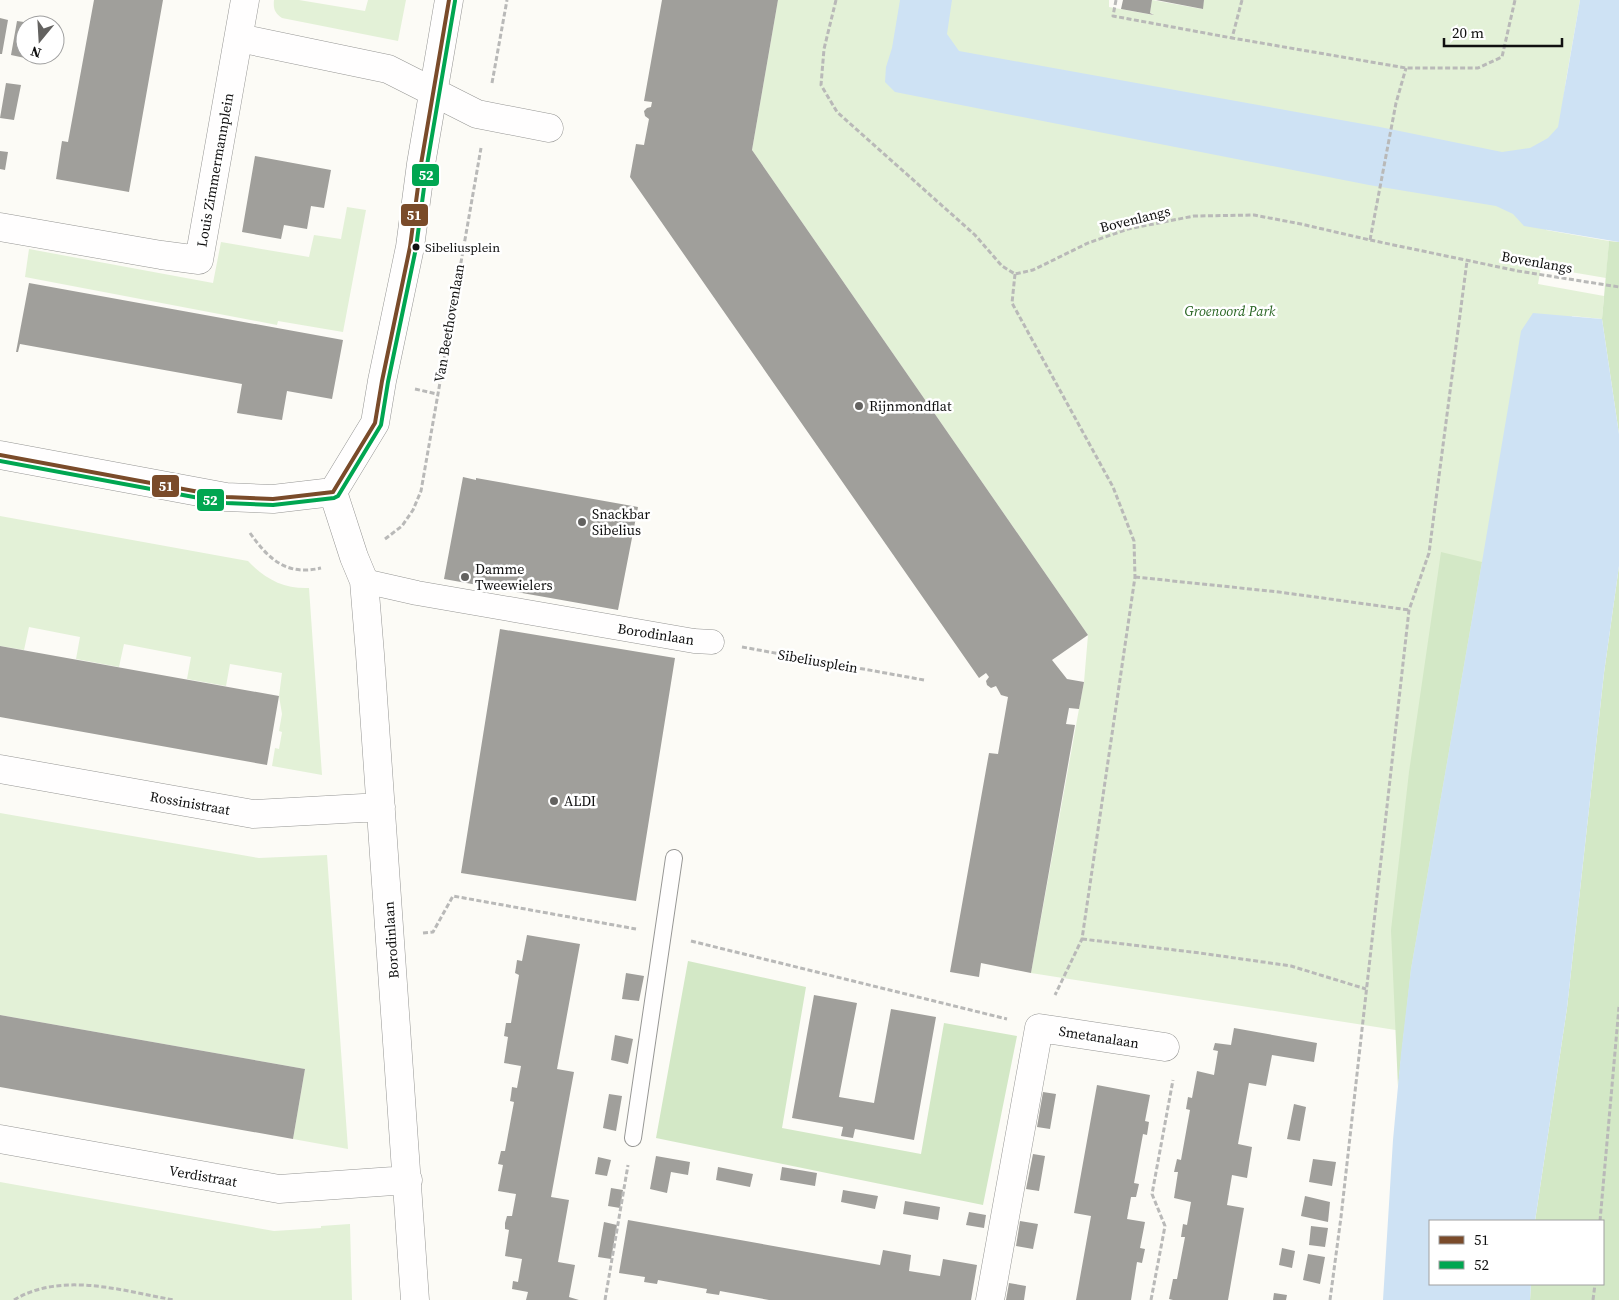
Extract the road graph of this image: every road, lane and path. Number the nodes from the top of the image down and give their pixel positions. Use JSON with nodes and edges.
{"nodes":[{"id":1,"x":245,"y":0,"type":"edge"},
{"id":2,"x":449,"y":0,"type":"edge"},
{"id":3,"x":507,"y":0,"type":"edge"},
{"id":4,"x":836,"y":0,"type":"edge"},
{"id":5,"x":1116,"y":0,"type":"edge"},
{"id":6,"x":1242,"y":0,"type":"edge"},
{"id":7,"x":1515,"y":0,"type":"edge"},
{"id":8,"x":239,"y":38,"type":"junction"},
{"id":9,"x":1232,"y":38,"type":"junction"},
{"id":10,"x":1406,"y":68,"type":"junction"},
{"id":11,"x":434,"y":92,"type":"junction"},
{"id":12,"x":487,"y":116,"type":"junction"},
{"id":13,"x":549,"y":128,"type":"dead end"},
{"id":14,"x":0,"y":227,"type":"edge"},
{"id":15,"x":1370,"y":240,"type":"junction"},
{"id":16,"x":1467,"y":260,"type":"junction"},
{"id":17,"x":1016,"y":274,"type":"junction"},
{"id":18,"x":1619,"y":287,"type":"edge"},
{"id":19,"x":0,"y":455,"type":"edge"},
{"id":20,"x":333,"y":492,"type":"junction"},
{"id":21,"x":249,"y":531,"type":"dead end"},
{"id":22,"x":359,"y":569,"type":"junction"},
{"id":23,"x":1135,"y":577,"type":"junction"},
{"id":24,"x":1409,"y":610,"type":"junction"},
{"id":25,"x":712,"y":642,"type":"joint"},
{"id":26,"x":924,"y":680,"type":"dead end"},
{"id":27,"x":0,"y":769,"type":"edge"},
{"id":28,"x":381,"y":807,"type":"junction"},
{"id":29,"x":674,"y":858,"type":"dead end"},
{"id":30,"x":664,"y":934,"type":"junction"},
{"id":31,"x":390,"y":935,"type":"junction"},
{"id":32,"x":1082,"y":939,"type":"junction"},
{"id":33,"x":1366,"y":989,"type":"junction"},
{"id":34,"x":1619,"y":1006,"type":"edge"},
{"id":35,"x":1039,"y":1028,"type":"junction"},
{"id":36,"x":1166,"y":1047,"type":"joint"},
{"id":37,"x":633,"y":1138,"type":"joint"},
{"id":38,"x":0,"y":1139,"type":"edge"},
{"id":39,"x":408,"y":1180,"type":"junction"},
{"id":40,"x":1600,"y":1220,"type":"edge"},
{"id":41,"x":1594,"y":1285,"type":"edge"},
{"id":42,"x":14,"y":1300,"type":"edge"},
{"id":43,"x":174,"y":1300,"type":"edge"},
{"id":44,"x":416,"y":1300,"type":"edge"},
{"id":45,"x":605,"y":1300,"type":"edge"},
{"id":46,"x":990,"y":1300,"type":"edge"},
{"id":47,"x":1151,"y":1300,"type":"edge"},
{"id":48,"x":1330,"y":1300,"type":"edge"},
{"id":49,"x":1593,"y":1300,"type":"edge"}],
"edges":[{"from":1,"to":8,"type":"street","name":"Louis Zimmermannplein"},
{"from":2,"to":11,"type":"street"},
{"from":3,"to":12,"type":"path","name":"Van Beethovenlaan"},
{"from":4,"to":17,"type":"path"},
{"from":5,"to":9,"type":"path"},
{"from":6,"to":9,"type":"path"},
{"from":7,"to":10,"type":"path"},
{"from":8,"to":11,"type":"street"},
{"from":8,"to":14,"type":"street","name":"Louis Zimmermannplein"},
{"from":9,"to":10,"type":"path"},
{"from":10,"to":15,"type":"path"},
{"from":11,"to":12,"type":"street"},
{"from":11,"to":20,"type":"street"},
{"from":12,"to":13,"type":"street"},
{"from":12,"to":22,"type":"path","name":"Van Beethovenlaan"},
{"from":15,"to":16,"type":"path","name":"Bovenlangs"},
{"from":15,"to":17,"type":"path","name":"Bovenlangs"},
{"from":16,"to":18,"type":"path","name":"Bovenlangs"},
{"from":16,"to":24,"type":"path"},
{"from":17,"to":23,"type":"path"},
{"from":19,"to":20,"type":"street"},
{"from":20,"to":22,"type":"street","name":"Borodinlaan"},
{"from":21,"to":22,"type":"path","name":"Van Beethovenlaan"},
{"from":22,"to":25,"type":"street","name":"Borodinlaan"},
{"from":22,"to":28,"type":"street","name":"Borodinlaan"},
{"from":23,"to":24,"type":"path"},
{"from":23,"to":32,"type":"path"},
{"from":24,"to":33,"type":"path"},
{"from":25,"to":26,"type":"path","name":"Sibeliusplein"},
{"from":27,"to":28,"type":"street","name":"Rossinistraat"},
{"from":28,"to":31,"type":"street","name":"Borodinlaan"},
{"from":29,"to":30,"type":"lane"},
{"from":30,"to":31,"type":"path"},
{"from":30,"to":35,"type":"path"},
{"from":30,"to":37,"type":"lane"},
{"from":31,"to":39,"type":"street","name":"Borodinlaan"},
{"from":32,"to":33,"type":"path"},
{"from":32,"to":35,"type":"path"},
{"from":33,"to":48,"type":"path"},
{"from":34,"to":40,"type":"path"},
{"from":35,"to":36,"type":"street","name":"Smetanalaan"},
{"from":35,"to":46,"type":"street","name":"Smetanalaan"},
{"from":36,"to":47,"type":"path"},
{"from":37,"to":45,"type":"path"},
{"from":38,"to":39,"type":"street","name":"Verdistraat"},
{"from":39,"to":44,"type":"street","name":"Borodinlaan"},
{"from":41,"to":49,"type":"path"},
{"from":42,"to":43,"type":"path"}]}
